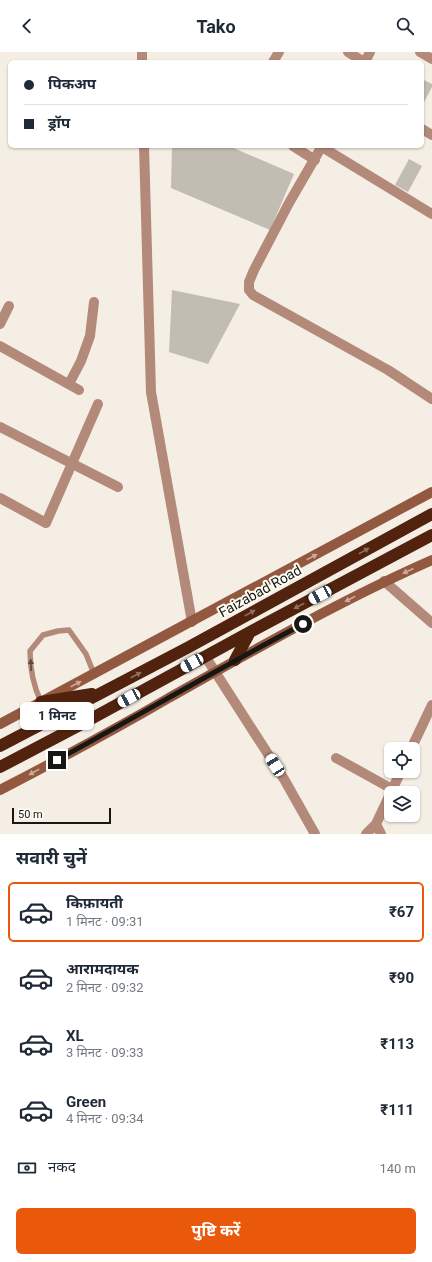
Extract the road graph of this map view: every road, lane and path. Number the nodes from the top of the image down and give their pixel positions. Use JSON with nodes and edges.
{"nodes":[{"id":1,"x":348,"y":52,"type":"edge"},
{"id":2,"x":420,"y":52,"type":"edge"},
{"id":3,"x":432,"y":59,"type":"edge"},
{"id":4,"x":361,"y":60,"type":"edge"},
{"id":5,"x":144,"y":148,"type":"edge"},
{"id":6,"x":296,"y":148,"type":"edge"},
{"id":7,"x":321,"y":148,"type":"edge"},
{"id":8,"x":324,"y":148,"type":"edge"},
{"id":9,"x":314,"y":160,"type":"junction"},
{"id":10,"x":432,"y":214,"type":"edge"},
{"id":11,"x":94,"y":302,"type":"dead end"},
{"id":12,"x":9,"y":306,"type":"dead end"},
{"id":13,"x":0,"y":324,"type":"edge"},
{"id":14,"x":0,"y":346,"type":"edge"},
{"id":15,"x":69,"y":384,"type":"junction"},
{"id":16,"x":79,"y":390,"type":"dead end"},
{"id":17,"x":432,"y":399,"type":"edge"},
{"id":18,"x":98,"y":404,"type":"dead end"},
{"id":19,"x":0,"y":427,"type":"edge"},
{"id":20,"x":71,"y":464,"type":"junction"},
{"id":21,"x":118,"y":487,"type":"dead end"},
{"id":22,"x":432,"y":492,"type":"edge"},
{"id":23,"x":0,"y":498,"type":"edge"},
{"id":24,"x":432,"y":514,"type":"edge"},
{"id":25,"x":432,"y":535,"type":"edge"},
{"id":26,"x":432,"y":560,"type":"edge"},
{"id":27,"x":384,"y":581,"type":"junction"},
{"id":28,"x":192,"y":622,"type":"junction"},
{"id":29,"x":432,"y":623,"type":"edge"},
{"id":30,"x":250,"y":632,"type":"junction"},
{"id":31,"x":205,"y":656,"type":"junction"},
{"id":32,"x":235,"y":660,"type":"junction"},
{"id":33,"x":215,"y":671,"type":"junction"},
{"id":34,"x":94,"y":674,"type":"junction"},
{"id":35,"x":101,"y":693,"type":"junction"},
{"id":36,"x":41,"y":702,"type":"junction"},
{"id":37,"x":432,"y":705,"type":"edge"},
{"id":38,"x":0,"y":724,"type":"edge"},
{"id":39,"x":414,"y":742,"type":"edge"},
{"id":40,"x":0,"y":746,"type":"edge"},
{"id":41,"x":336,"y":758,"type":"dead end"},
{"id":42,"x":0,"y":767,"type":"edge"},
{"id":43,"x":387,"y":786,"type":"edge"},
{"id":44,"x":0,"y":790,"type":"edge"},
{"id":45,"x":384,"y":806,"type":"edge"},
{"id":46,"x":376,"y":824,"type":"junction"},
{"id":47,"x":315,"y":834,"type":"edge"},
{"id":48,"x":366,"y":834,"type":"edge"},
{"id":49,"x":381,"y":834,"type":"edge"}],
"edges":[{"from":1,"to":4,"type":"street"},
{"from":2,"to":3,"type":"street"},
{"from":5,"to":28,"type":"street"},
{"from":6,"to":9,"type":"street"},
{"from":7,"to":9,"type":"street"},
{"from":8,"to":10,"type":"street"},
{"from":9,"to":17,"type":"street"},
{"from":11,"to":15,"type":"street"},
{"from":12,"to":13,"type":"street"},
{"from":14,"to":15,"type":"street"},
{"from":15,"to":16,"type":"street"},
{"from":18,"to":20,"type":"street"},
{"from":19,"to":20,"type":"street"},
{"from":20,"to":21,"type":"street"},
{"from":20,"to":23,"type":"street"},
{"from":28,"to":22,"type":"street","one_way":true},
{"from":35,"to":24,"type":"highway","name":"Faizabad Road","one_way":true},
{"from":25,"to":30,"type":"highway","one_way":true},
{"from":26,"to":27,"type":"street","one_way":true},
{"from":27,"to":29,"type":"street"},
{"from":27,"to":32,"type":"street","one_way":true},
{"from":28,"to":34,"type":"street"},
{"from":30,"to":31,"type":"highway"},
{"from":30,"to":32,"type":"highway"},
{"from":31,"to":33,"type":"street"},
{"from":31,"to":42,"type":"highway"},
{"from":32,"to":33,"type":"street"},
{"from":33,"to":44,"type":"street","one_way":true},
{"from":33,"to":47,"type":"street"},
{"from":36,"to":34,"type":"street","one_way":true},
{"from":36,"to":34,"type":"lane","one_way":true},
{"from":35,"to":36,"type":"highway"},
{"from":35,"to":40,"type":"highway","name":"Faizabad Road"},
{"from":36,"to":38,"type":"street"},
{"from":37,"to":39,"type":"street"},
{"from":41,"to":43,"type":"street"},
{"from":45,"to":46,"type":"street"},
{"from":46,"to":48,"type":"street"},
{"from":46,"to":49,"type":"street"}]}
